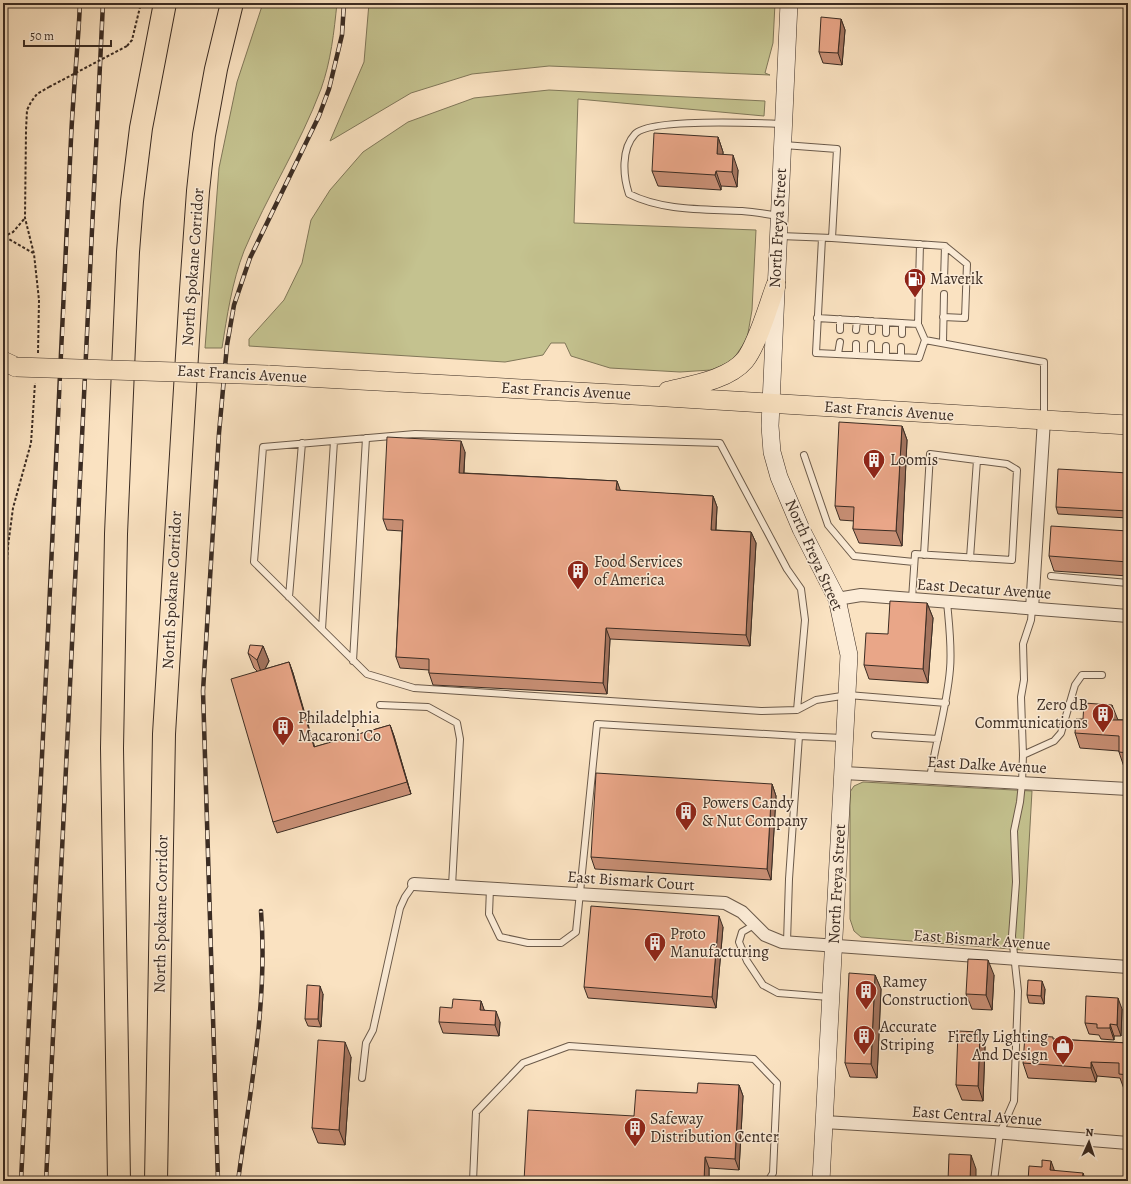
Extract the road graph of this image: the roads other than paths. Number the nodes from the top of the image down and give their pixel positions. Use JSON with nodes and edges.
{"nodes":[{"id":1,"x":165,"y":3,"type":"edge"},
{"id":2,"x":232,"y":3,"type":"edge"},
{"id":3,"x":243,"y":3,"type":"edge"},
{"id":4,"x":789,"y":3,"type":"edge"},
{"id":5,"x":208,"y":110,"type":"junction"},
{"id":6,"x":783,"y":124,"type":"junction"},
{"id":7,"x":782,"y":144,"type":"junction"},
{"id":8,"x":779,"y":216,"type":"junction"},
{"id":9,"x":778,"y":236,"type":"junction"},
{"id":10,"x":822,"y":238,"type":"junction"},
{"id":11,"x":832,"y":238,"type":"junction"},
{"id":12,"x":920,"y":244,"type":"junction"},
{"id":13,"x":944,"y":246,"type":"junction"},
{"id":14,"x":944,"y":281,"type":"dead end"},
{"id":15,"x":776,"y":285,"type":"junction"},
{"id":16,"x":944,"y":294,"type":"dead end"},
{"id":17,"x":817,"y":318,"type":"junction"},
{"id":18,"x":943,"y":318,"type":"junction"},
{"id":19,"x":840,"y":319,"type":"junction"},
{"id":20,"x":857,"y":320,"type":"junction"},
{"id":21,"x":872,"y":321,"type":"junction"},
{"id":22,"x":886,"y":322,"type":"junction"},
{"id":23,"x":902,"y":323,"type":"junction"},
{"id":24,"x":918,"y":324,"type":"junction"},
{"id":25,"x":840,"y":330,"type":"dead end"},
{"id":26,"x":856,"y":330,"type":"dead end"},
{"id":27,"x":872,"y":331,"type":"dead end"},
{"id":28,"x":886,"y":333,"type":"dead end"},
{"id":29,"x":902,"y":334,"type":"dead end"},
{"id":30,"x":925,"y":340,"type":"junction"},
{"id":31,"x":840,"y":342,"type":"dead end"},
{"id":32,"x":943,"y":342,"type":"junction"},
{"id":33,"x":856,"y":344,"type":"dead end"},
{"id":34,"x":871,"y":344,"type":"dead end"},
{"id":35,"x":886,"y":346,"type":"dead end"},
{"id":36,"x":901,"y":347,"type":"dead end"},
{"id":37,"x":838,"y":354,"type":"junction"},
{"id":38,"x":856,"y":354,"type":"junction"},
{"id":39,"x":871,"y":355,"type":"junction"},
{"id":40,"x":886,"y":356,"type":"junction"},
{"id":41,"x":901,"y":357,"type":"junction"},
{"id":42,"x":7,"y":365,"type":"edge"},
{"id":43,"x":651,"y":396,"type":"junction"},
{"id":44,"x":771,"y":403,"type":"junction"},
{"id":45,"x":1044,"y":420,"type":"junction"},
{"id":46,"x":1128,"y":425,"type":"edge"},
{"id":47,"x":366,"y":438,"type":"junction"},
{"id":48,"x":334,"y":441,"type":"junction"},
{"id":49,"x":302,"y":444,"type":"junction"},
{"id":50,"x":804,"y":455,"type":"dead end"},
{"id":51,"x":977,"y":460,"type":"junction"},
{"id":52,"x":924,"y":555,"type":"junction"},
{"id":53,"x":970,"y":558,"type":"junction"},
{"id":54,"x":914,"y":562,"type":"junction"},
{"id":55,"x":1051,"y":576,"type":"dead end"},
{"id":56,"x":1128,"y":583,"type":"edge"},
{"id":57,"x":289,"y":597,"type":"junction"},
{"id":58,"x":838,"y":599,"type":"junction"},
{"id":59,"x":912,"y":599,"type":"junction"},
{"id":60,"x":947,"y":602,"type":"junction"},
{"id":61,"x":1032,"y":609,"type":"junction"},
{"id":62,"x":1128,"y":616,"type":"edge"},
{"id":63,"x":322,"y":629,"type":"junction"},
{"id":64,"x":353,"y":661,"type":"junction"},
{"id":65,"x":1102,"y":675,"type":"dead end"},
{"id":66,"x":848,"y":695,"type":"junction"},
{"id":67,"x":946,"y":703,"type":"junction"},
{"id":68,"x":380,"y":705,"type":"dead end"},
{"id":69,"x":798,"y":710,"type":"junction"},
{"id":70,"x":875,"y":735,"type":"dead end"},
{"id":71,"x":799,"y":736,"type":"junction"},
{"id":72,"x":846,"y":738,"type":"junction"},
{"id":73,"x":938,"y":739,"type":"junction"},
{"id":74,"x":1023,"y":755,"type":"junction"},
{"id":75,"x":844,"y":773,"type":"junction"},
{"id":76,"x":930,"y":778,"type":"junction"},
{"id":77,"x":1022,"y":783,"type":"junction"},
{"id":78,"x":1128,"y":789,"type":"edge"},
{"id":79,"x":414,"y":884,"type":"joint"},
{"id":80,"x":452,"y":886,"type":"junction"},
{"id":81,"x":490,"y":888,"type":"junction"},
{"id":82,"x":579,"y":894,"type":"junction"},
{"id":83,"x":754,"y":925,"type":"junction"},
{"id":84,"x":787,"y":942,"type":"junction"},
{"id":85,"x":833,"y":945,"type":"junction"},
{"id":86,"x":1014,"y":958,"type":"junction"},
{"id":87,"x":1128,"y":967,"type":"edge"},
{"id":88,"x":831,"y":997,"type":"junction"},
{"id":89,"x":362,"y":1078,"type":"dead end"},
{"id":90,"x":824,"y":1122,"type":"junction"},
{"id":91,"x":1000,"y":1133,"type":"junction"},
{"id":92,"x":1128,"y":1143,"type":"edge"},
{"id":93,"x":119,"y":1181,"type":"edge"},
{"id":94,"x":156,"y":1181,"type":"edge"},
{"id":95,"x":473,"y":1181,"type":"edge"},
{"id":96,"x":768,"y":1181,"type":"edge"},
{"id":97,"x":821,"y":1181,"type":"edge"},
{"id":98,"x":994,"y":1181,"type":"edge"}],
"edges":[{"from":1,"to":93,"type":"highway"},
{"from":2,"to":5,"type":"highway","name":"North Spokane Corridor"},
{"from":3,"to":5,"type":"highway"},
{"from":4,"to":6,"type":"street","name":"North Freya Street"},
{"from":5,"to":94,"type":"highway","name":"North Spokane Corridor"},
{"from":6,"to":7,"type":"street","name":"North Freya Street"},
{"from":6,"to":8,"type":"lane"},
{"from":7,"to":8,"type":"street","name":"North Freya Street"},
{"from":7,"to":11,"type":"lane"},
{"from":8,"to":9,"type":"street","name":"North Freya Street"},
{"from":9,"to":10,"type":"lane"},
{"from":9,"to":15,"type":"street","name":"North Freya Street"},
{"from":10,"to":11,"type":"lane"},
{"from":10,"to":17,"type":"lane"},
{"from":11,"to":12,"type":"lane"},
{"from":12,"to":13,"type":"lane"},
{"from":12,"to":24,"type":"lane"},
{"from":13,"to":14,"type":"lane"},
{"from":13,"to":18,"type":"lane"},
{"from":15,"to":43,"type":"main road"},
{"from":15,"to":44,"type":"street","name":"North Freya Street"},
{"from":16,"to":18,"type":"lane"},
{"from":17,"to":19,"type":"lane"},
{"from":17,"to":37,"type":"lane"},
{"from":18,"to":32,"type":"lane"},
{"from":19,"to":20,"type":"lane"},
{"from":19,"to":25,"type":"lane"},
{"from":20,"to":21,"type":"lane"},
{"from":20,"to":26,"type":"lane"},
{"from":21,"to":22,"type":"lane"},
{"from":21,"to":27,"type":"lane"},
{"from":22,"to":23,"type":"lane"},
{"from":22,"to":28,"type":"lane"},
{"from":23,"to":24,"type":"lane"},
{"from":23,"to":29,"type":"lane"},
{"from":24,"to":30,"type":"lane"},
{"from":30,"to":32,"type":"lane"},
{"from":30,"to":41,"type":"lane"},
{"from":31,"to":37,"type":"lane"},
{"from":32,"to":45,"type":"lane"},
{"from":33,"to":38,"type":"lane"},
{"from":34,"to":39,"type":"lane"},
{"from":35,"to":40,"type":"lane"},
{"from":36,"to":41,"type":"lane"},
{"from":37,"to":38,"type":"lane"},
{"from":38,"to":39,"type":"lane"},
{"from":39,"to":40,"type":"lane"},
{"from":40,"to":41,"type":"lane"},
{"from":42,"to":43,"type":"main road","name":"East Francis Avenue","bridge":true},
{"from":43,"to":44,"type":"main road","name":"East Francis Avenue"},
{"from":44,"to":45,"type":"main road","name":"East Francis Avenue"},
{"from":44,"to":58,"type":"street","name":"North Freya Street"},
{"from":45,"to":46,"type":"main road","name":"East Francis Avenue"},
{"from":45,"to":61,"type":"street"},
{"from":47,"to":48,"type":"lane"},
{"from":47,"to":64,"type":"lane"},
{"from":47,"to":69,"type":"lane"},
{"from":48,"to":49,"type":"lane"},
{"from":48,"to":63,"type":"lane"},
{"from":49,"to":57,"type":"lane"},
{"from":49,"to":57,"type":"lane"},
{"from":50,"to":54,"type":"lane"},
{"from":51,"to":52,"type":"lane"},
{"from":51,"to":53,"type":"lane"},
{"from":51,"to":53,"type":"lane"},
{"from":52,"to":53,"type":"lane"},
{"from":52,"to":54,"type":"lane"},
{"from":54,"to":59,"type":"lane"},
{"from":55,"to":56,"type":"lane"},
{"from":57,"to":63,"type":"lane"},
{"from":58,"to":59,"type":"street","name":"East Decatur Avenue"},
{"from":58,"to":66,"type":"street","name":"North Freya Street"},
{"from":59,"to":60,"type":"street","name":"East Decatur Avenue"},
{"from":60,"to":61,"type":"street","name":"East Decatur Avenue"},
{"from":60,"to":67,"type":"lane"},
{"from":61,"to":62,"type":"street","name":"East Decatur Avenue"},
{"from":61,"to":74,"type":"lane"},
{"from":63,"to":64,"type":"lane"},
{"from":64,"to":69,"type":"lane"},
{"from":65,"to":74,"type":"lane"},
{"from":66,"to":67,"type":"lane"},
{"from":66,"to":69,"type":"lane"},
{"from":66,"to":72,"type":"street","name":"North Freya Street"},
{"from":67,"to":73,"type":"lane"},
{"from":68,"to":80,"type":"lane"},
{"from":70,"to":73,"type":"lane"},
{"from":71,"to":72,"type":"lane"},
{"from":71,"to":82,"type":"lane"},
{"from":71,"to":84,"type":"lane"},
{"from":72,"to":75,"type":"street","name":"North Freya Street"},
{"from":73,"to":76,"type":"lane"},
{"from":74,"to":77,"type":"lane"},
{"from":75,"to":76,"type":"street","name":"East Dalke Avenue"},
{"from":75,"to":85,"type":"street","name":"North Freya Street"},
{"from":76,"to":77,"type":"street","name":"East Dalke Avenue"},
{"from":77,"to":78,"type":"street","name":"East Dalke Avenue"},
{"from":77,"to":86,"type":"lane"},
{"from":79,"to":80,"type":"street","name":"East Bismark Court"},
{"from":79,"to":89,"type":"lane"},
{"from":80,"to":81,"type":"street","name":"East Bismark Court"},
{"from":81,"to":82,"type":"street","name":"East Bismark Court"},
{"from":81,"to":82,"type":"lane"},
{"from":82,"to":83,"type":"street","name":"East Bismark Court"},
{"from":83,"to":84,"type":"street","name":"East Bismark Court"},
{"from":83,"to":88,"type":"lane"},
{"from":84,"to":85,"type":"street","name":"East Bismark Court"},
{"from":85,"to":86,"type":"street","name":"East Bismark Avenue"},
{"from":85,"to":88,"type":"street","name":"North Freya Street"},
{"from":86,"to":87,"type":"street","name":"East Bismark Avenue"},
{"from":86,"to":91,"type":"lane"},
{"from":88,"to":90,"type":"street","name":"North Freya Street"},
{"from":90,"to":91,"type":"street","name":"East Central Avenue"},
{"from":90,"to":97,"type":"street","name":"North Freya Street"},
{"from":91,"to":92,"type":"street","name":"East Central Avenue"},
{"from":91,"to":98,"type":"lane"},
{"from":95,"to":96,"type":"lane"}]}
